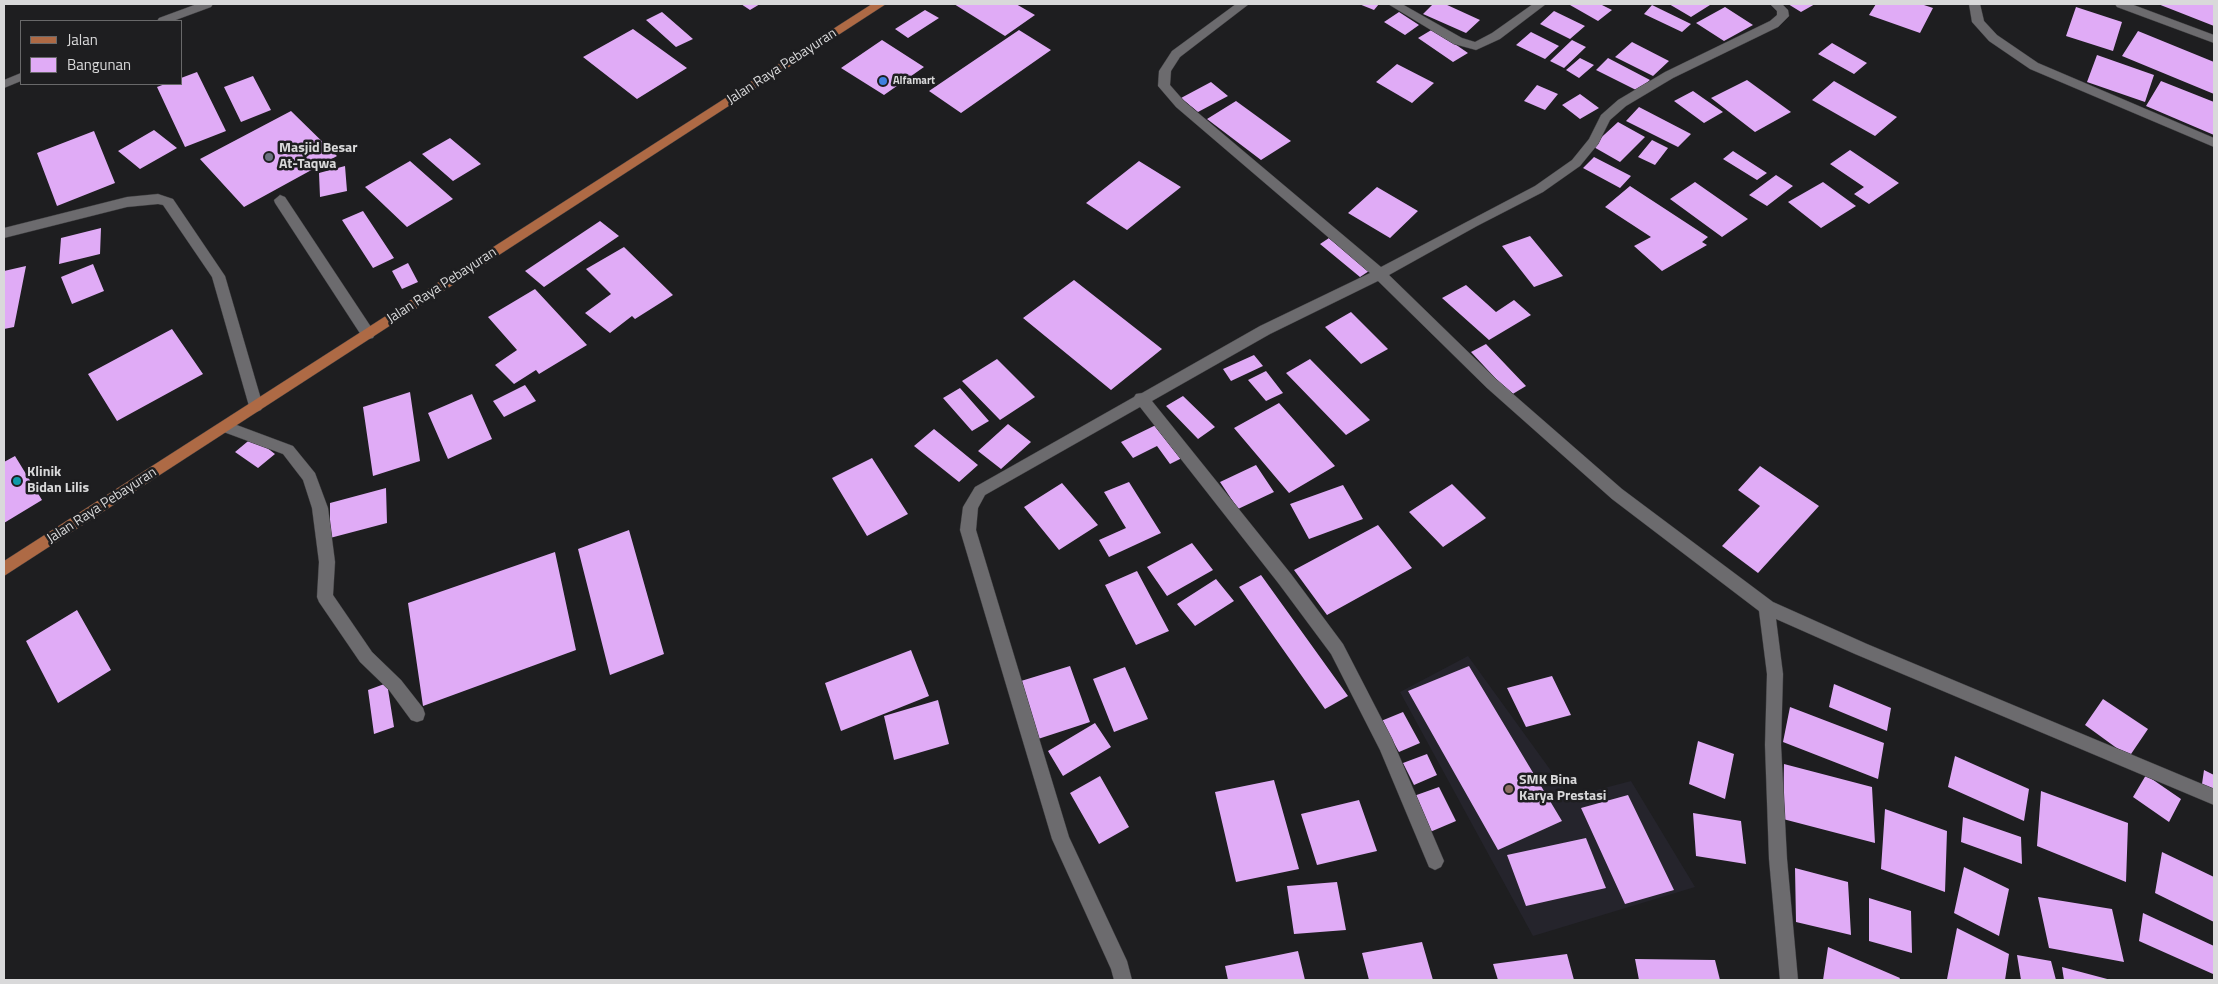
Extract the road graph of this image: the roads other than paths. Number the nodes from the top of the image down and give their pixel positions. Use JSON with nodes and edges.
{"nodes":[{"id":1,"x":207,"y":4,"type":"edge"},
{"id":2,"x":880,"y":4,"type":"edge"},
{"id":3,"x":1243,"y":4,"type":"edge"},
{"id":4,"x":1394,"y":4,"type":"edge"},
{"id":5,"x":1540,"y":4,"type":"edge"},
{"id":6,"x":1775,"y":4,"type":"edge"},
{"id":7,"x":1974,"y":4,"type":"edge"},
{"id":8,"x":2121,"y":4,"type":"edge"},
{"id":9,"x":166,"y":20,"type":"edge"},
{"id":10,"x":2214,"y":39,"type":"edge"},
{"id":11,"x":20,"y":77,"type":"edge"},
{"id":12,"x":4,"y":84,"type":"edge"},
{"id":13,"x":2214,"y":143,"type":"edge"},
{"id":14,"x":280,"y":200,"type":"dead end"},
{"id":15,"x":4,"y":233,"type":"edge"},
{"id":16,"x":1380,"y":274,"type":"junction"},
{"id":17,"x":368,"y":334,"type":"junction"},
{"id":18,"x":1141,"y":398,"type":"junction"},
{"id":19,"x":256,"y":406,"type":"junction"},
{"id":20,"x":226,"y":427,"type":"junction"},
{"id":21,"x":4,"y":568,"type":"edge"},
{"id":22,"x":1767,"y":607,"type":"junction"},
{"id":23,"x":417,"y":714,"type":"dead end"},
{"id":24,"x":2214,"y":797,"type":"edge"},
{"id":25,"x":1435,"y":861,"type":"dead end"},
{"id":26,"x":1124,"y":980,"type":"edge"},
{"id":27,"x":1790,"y":980,"type":"edge"}],
"edges":[{"from":1,"to":9,"type":"street"},
{"from":2,"to":17,"type":"main road","name":"Jalan Raya Pebayuran"},
{"from":3,"to":16,"type":"street"},
{"from":4,"to":5,"type":"street"},
{"from":6,"to":16,"type":"street"},
{"from":7,"to":13,"type":"street"},
{"from":8,"to":10,"type":"street"},
{"from":11,"to":12,"type":"street"},
{"from":14,"to":17,"type":"street"},
{"from":15,"to":19,"type":"street"},
{"from":16,"to":18,"type":"street"},
{"from":16,"to":22,"type":"street"},
{"from":17,"to":19,"type":"main road","name":"Jalan Raya Pebayuran"},
{"from":18,"to":25,"type":"street"},
{"from":18,"to":26,"type":"street"},
{"from":19,"to":20,"type":"main road","name":"Jalan Raya Pebayuran"},
{"from":20,"to":21,"type":"main road","name":"Jalan Raya Pebayuran"},
{"from":20,"to":23,"type":"street"},
{"from":22,"to":24,"type":"street"},
{"from":22,"to":27,"type":"street"}]}
